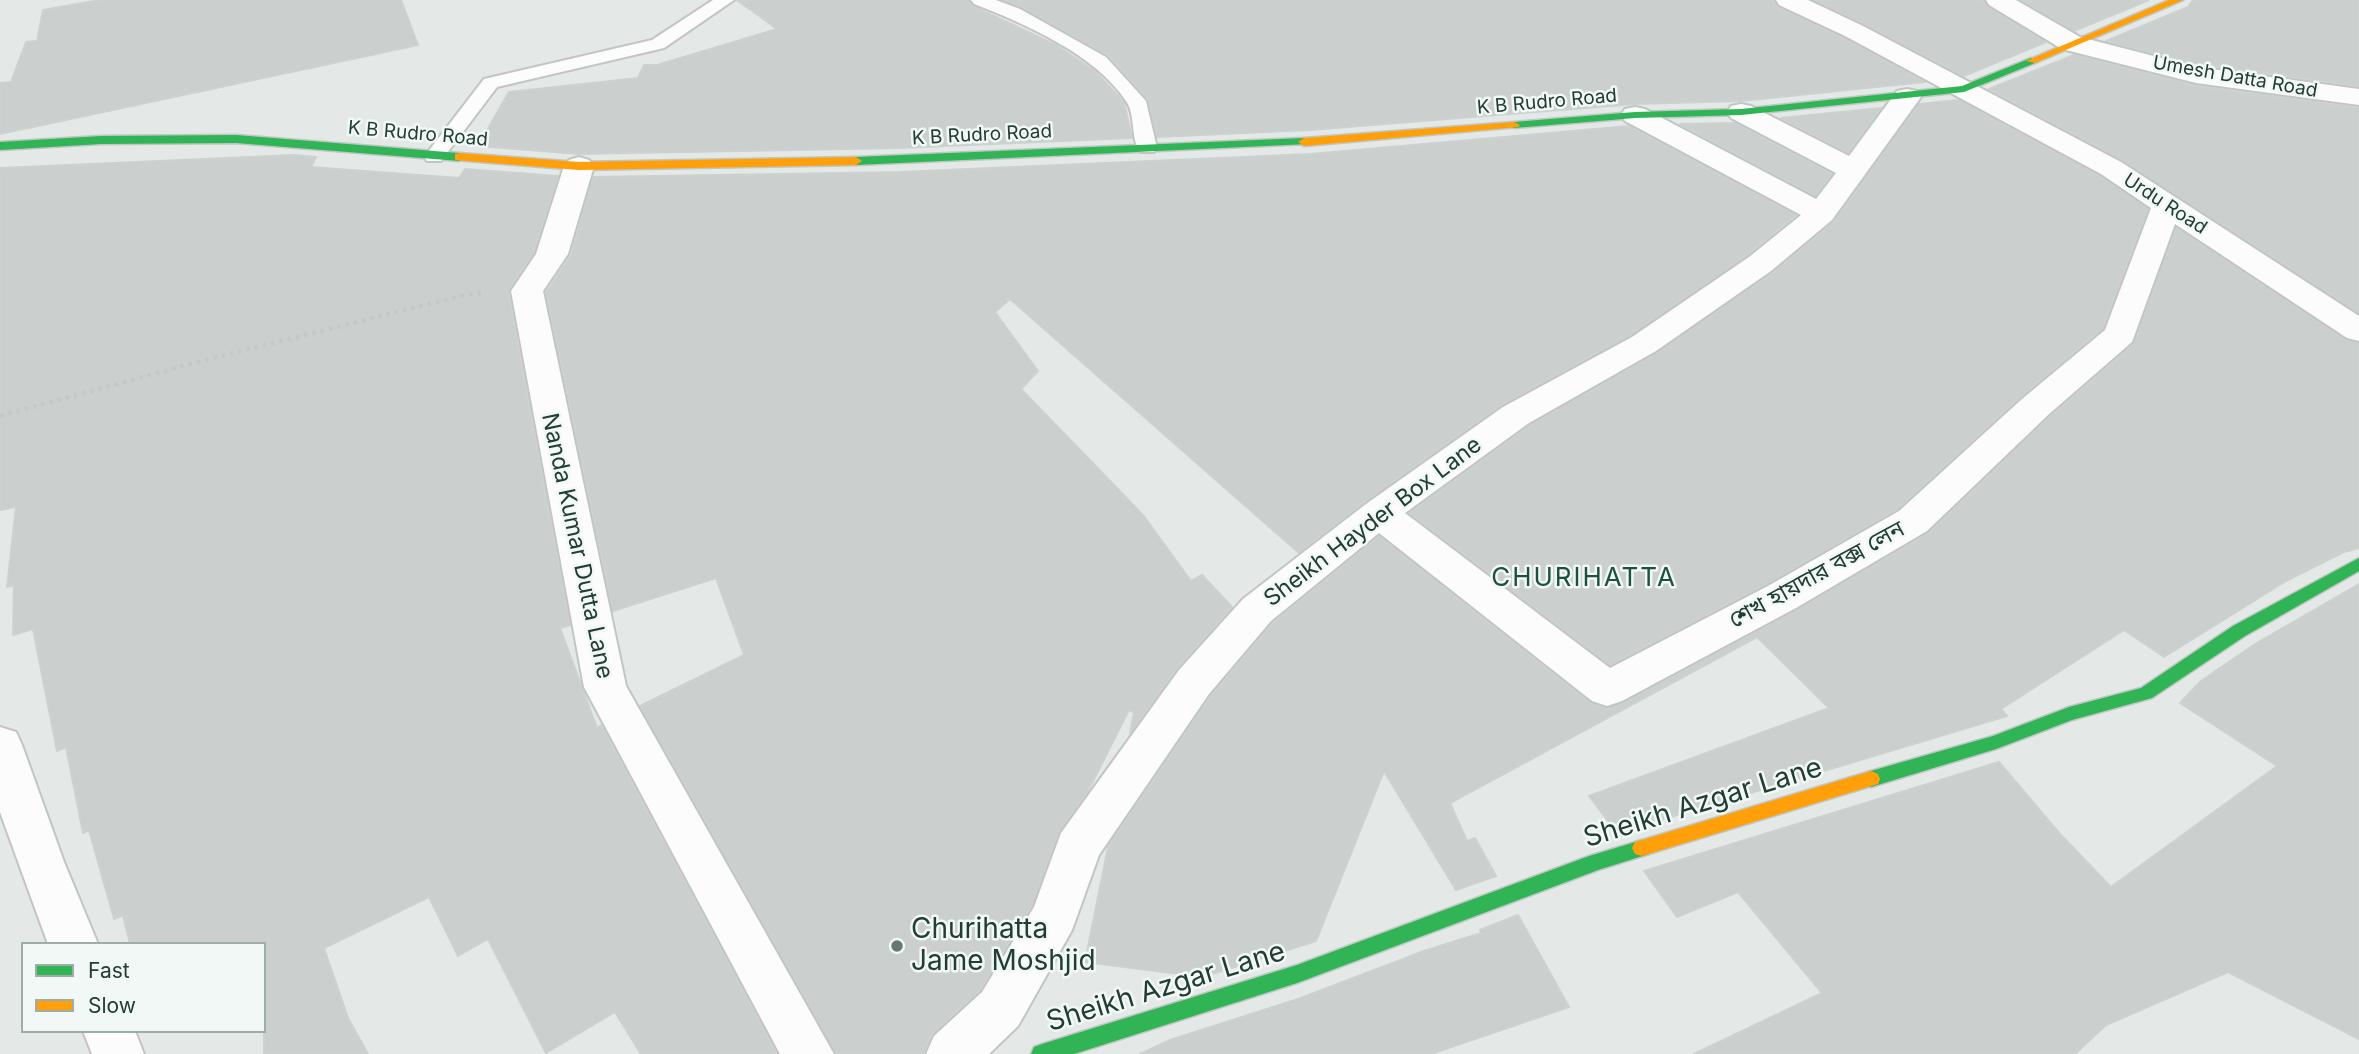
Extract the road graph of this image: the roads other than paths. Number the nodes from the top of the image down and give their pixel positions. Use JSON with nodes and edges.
{"nodes":[{"id":1,"x":725,"y":0,"type":"edge"},
{"id":2,"x":980,"y":0,"type":"edge"},
{"id":3,"x":1788,"y":0,"type":"edge"},
{"id":4,"x":1998,"y":0,"type":"edge"},
{"id":5,"x":2178,"y":0,"type":"edge"},
{"id":6,"x":2071,"y":43,"type":"junction"},
{"id":7,"x":1964,"y":89,"type":"junction"},
{"id":8,"x":1907,"y":97,"type":"junction"},
{"id":9,"x":2359,"y":97,"type":"edge"},
{"id":10,"x":1741,"y":112,"type":"junction"},
{"id":11,"x":1635,"y":115,"type":"junction"},
{"id":12,"x":0,"y":146,"type":"edge"},
{"id":13,"x":1147,"y":148,"type":"junction"},
{"id":14,"x":434,"y":157,"type":"junction"},
{"id":15,"x":579,"y":166,"type":"junction"},
{"id":16,"x":1854,"y":171,"type":"junction"},
{"id":17,"x":2167,"y":205,"type":"junction"},
{"id":18,"x":1821,"y":214,"type":"junction"},
{"id":19,"x":2359,"y":331,"type":"edge"},
{"id":20,"x":1379,"y":513,"type":"junction"},
{"id":21,"x":2359,"y":564,"type":"edge"},
{"id":22,"x":0,"y":745,"type":"edge"},
{"id":23,"x":72,"y":942,"type":"edge"},
{"id":24,"x":109,"y":1033,"type":"edge"},
{"id":25,"x":118,"y":1054,"type":"edge"},
{"id":26,"x":808,"y":1054,"type":"edge"},
{"id":27,"x":952,"y":1054,"type":"edge"},
{"id":28,"x":1042,"y":1054,"type":"edge"}],
"edges":[{"from":1,"to":14,"type":"lane"},
{"from":2,"to":13,"type":"lane"},
{"from":3,"to":7,"type":"street","name":"Urdu Road"},
{"from":4,"to":6,"type":"street","name":"Umesh Datta Road"},
{"from":5,"to":6,"type":"street","name":"K B Rudro Road"},
{"from":6,"to":7,"type":"street","name":"K B Rudro Road"},
{"from":6,"to":9,"type":"street","name":"Umesh Datta Road"},
{"from":7,"to":8,"type":"street","name":"K B Rudro Road"},
{"from":7,"to":17,"type":"street","name":"Urdu Road"},
{"from":8,"to":10,"type":"street","name":"K B Rudro Road"},
{"from":8,"to":16,"type":"street","name":"Sheikh Hayder Box Lane"},
{"from":10,"to":11,"type":"street","name":"K B Rudro Road"},
{"from":10,"to":16,"type":"street"},
{"from":11,"to":13,"type":"street","name":"K B Rudro Road"},
{"from":11,"to":18,"type":"street"},
{"from":12,"to":14,"type":"street","name":"K B Rudro Road"},
{"from":13,"to":15,"type":"street","name":"K B Rudro Road"},
{"from":14,"to":15,"type":"street","name":"K B Rudro Road"},
{"from":15,"to":26,"type":"street","name":"Nanda Kumar Dutta Lane"},
{"from":16,"to":18,"type":"street","name":"Sheikh Hayder Box Lane"},
{"from":17,"to":19,"type":"street","name":"Urdu Road"},
{"from":17,"to":20,"type":"street","name":"শেখ হায়দার বক্স লেন"},
{"from":18,"to":20,"type":"street","name":"Sheikh Hayder Box Lane"},
{"from":20,"to":27,"type":"street","name":"Sheikh Hayder Box Lane"},
{"from":21,"to":28,"type":"street","name":"Sheikh Azgar Lane"},
{"from":22,"to":23,"type":"street"},
{"from":24,"to":25,"type":"street"}]}
